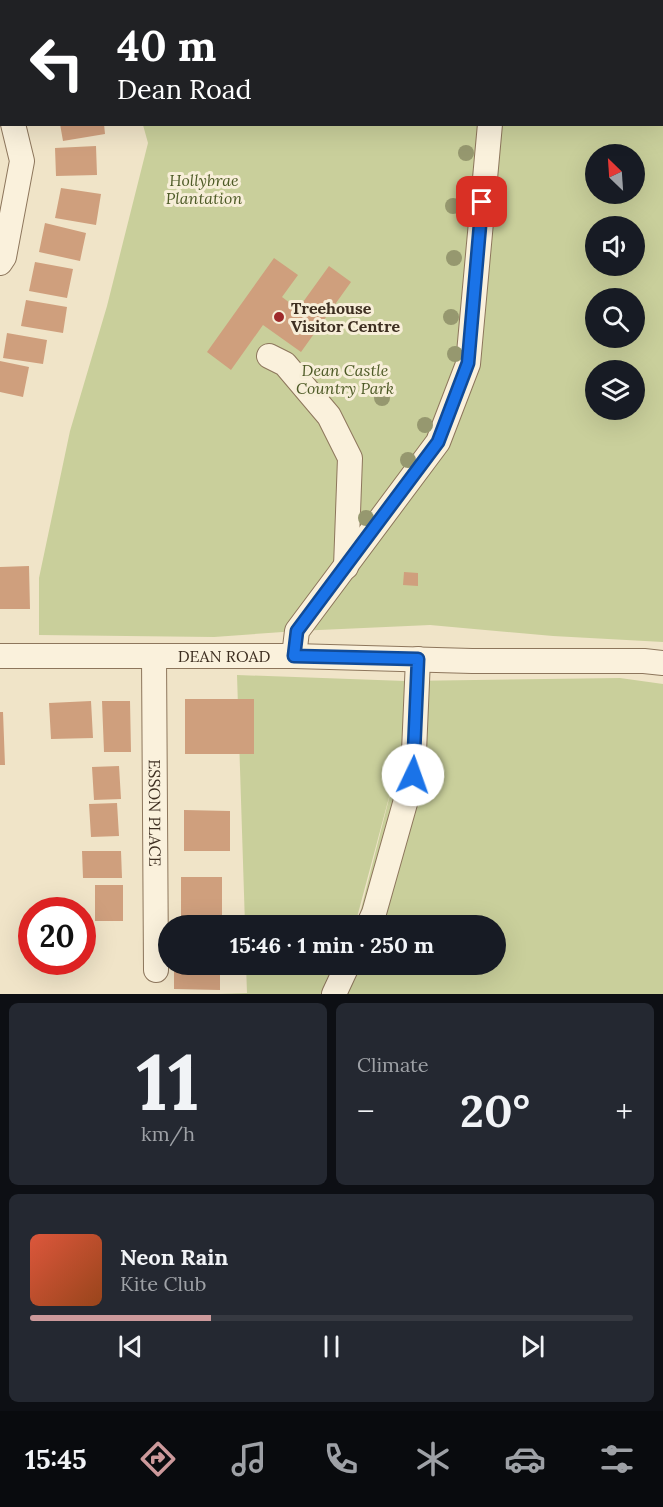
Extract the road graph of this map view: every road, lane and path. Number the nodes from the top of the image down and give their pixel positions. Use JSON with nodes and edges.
{"nodes":[{"id":1,"x":13,"y":126,"type":"edge"},
{"id":2,"x":490,"y":126,"type":"edge"},
{"id":3,"x":0,"y":263,"type":"edge"},
{"id":4,"x":269,"y":356,"type":"dead end"},
{"id":5,"x":346,"y":567,"type":"junction"},
{"id":6,"x":0,"y":656,"type":"edge"},
{"id":7,"x":294,"y":656,"type":"junction"},
{"id":8,"x":154,"y":657,"type":"junction"},
{"id":9,"x":418,"y":659,"type":"junction"},
{"id":10,"x":663,"y":663,"type":"edge"},
{"id":11,"x":373,"y":915,"type":"edge"},
{"id":12,"x":156,"y":970,"type":"dead end"},
{"id":13,"x":343,"y":975,"type":"edge"},
{"id":14,"x":334,"y":994,"type":"edge"}],
"edges":[{"from":1,"to":3,"type":"street"},
{"from":2,"to":5,"type":"street"},
{"from":4,"to":5,"type":"street"},
{"from":5,"to":7,"type":"street"},
{"from":6,"to":8,"type":"street","name":"DEAN ROAD"},
{"from":7,"to":8,"type":"street","name":"DEAN ROAD"},
{"from":7,"to":9,"type":"street","name":"DEAN ROAD"},
{"from":8,"to":12,"type":"street","name":"ESSON PLACE"},
{"from":9,"to":10,"type":"street","name":"DEAN ROAD"},
{"from":9,"to":11,"type":"street"},
{"from":13,"to":14,"type":"street"}]}
